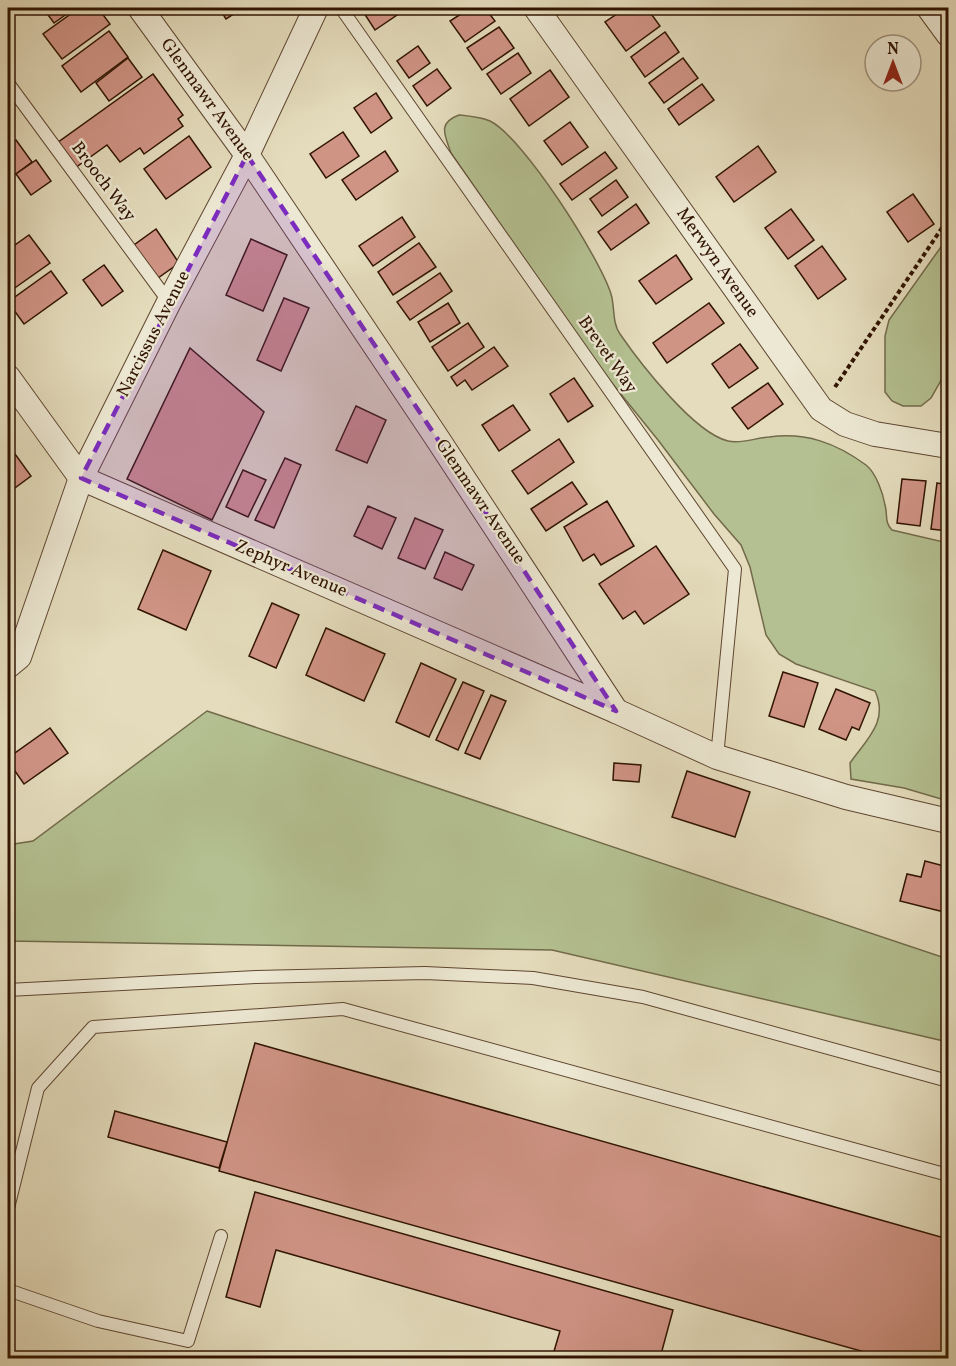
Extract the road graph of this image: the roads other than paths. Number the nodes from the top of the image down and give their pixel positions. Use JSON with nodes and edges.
{"nodes":[{"id":1,"x":140,"y":8,"type":"edge"},
{"id":2,"x":316,"y":8,"type":"edge"},
{"id":3,"x":341,"y":8,"type":"edge"},
{"id":4,"x":536,"y":8,"type":"edge"},
{"id":5,"x":930,"y":8,"type":"edge"},
{"id":6,"x":948,"y":34,"type":"edge"},
{"id":7,"x":8,"y":83,"type":"edge"},
{"id":8,"x":247,"y":155,"type":"junction"},
{"id":9,"x":170,"y":302,"type":"junction"},
{"id":10,"x":8,"y":377,"type":"edge"},
{"id":11,"x":948,"y":446,"type":"edge"},
{"id":12,"x":81,"y":478,"type":"junction"},
{"id":13,"x":11,"y":654,"type":"edge"},
{"id":14,"x":616,"y":711,"type":"junction"},
{"id":15,"x":717,"y":757,"type":"junction"},
{"id":16,"x":948,"y":821,"type":"edge"},
{"id":17,"x":8,"y":990,"type":"edge"},
{"id":18,"x":948,"y":1081,"type":"edge"},
{"id":19,"x":948,"y":1175,"type":"edge"},
{"id":20,"x":8,"y":1208,"type":"edge"},
{"id":21,"x":222,"y":1236,"type":"dead end"},
{"id":22,"x":8,"y":1290,"type":"edge"}],
"edges":[{"from":1,"to":8,"type":"street","name":"Glenmawr Avenue"},
{"from":2,"to":8,"type":"street","name":"Narcissus Avenue"},
{"from":3,"to":15,"type":"lane","name":"Brevet Way"},
{"from":4,"to":11,"type":"street","name":"Merwyn Avenue"},
{"from":5,"to":6,"type":"street"},
{"from":7,"to":9,"type":"lane","name":"Brooch Way"},
{"from":8,"to":9,"type":"street","name":"Narcissus Avenue"},
{"from":8,"to":14,"type":"street","name":"Glenmawr Avenue"},
{"from":9,"to":12,"type":"street","name":"Narcissus Avenue"},
{"from":10,"to":12,"type":"street"},
{"from":12,"to":13,"type":"street","name":"Narcissus Avenue"},
{"from":12,"to":14,"type":"street","name":"Zephyr Avenue"},
{"from":14,"to":15,"type":"street"},
{"from":15,"to":16,"type":"street"},
{"from":17,"to":18,"type":"lane"},
{"from":19,"to":20,"type":"lane"},
{"from":21,"to":22,"type":"lane"}]}
